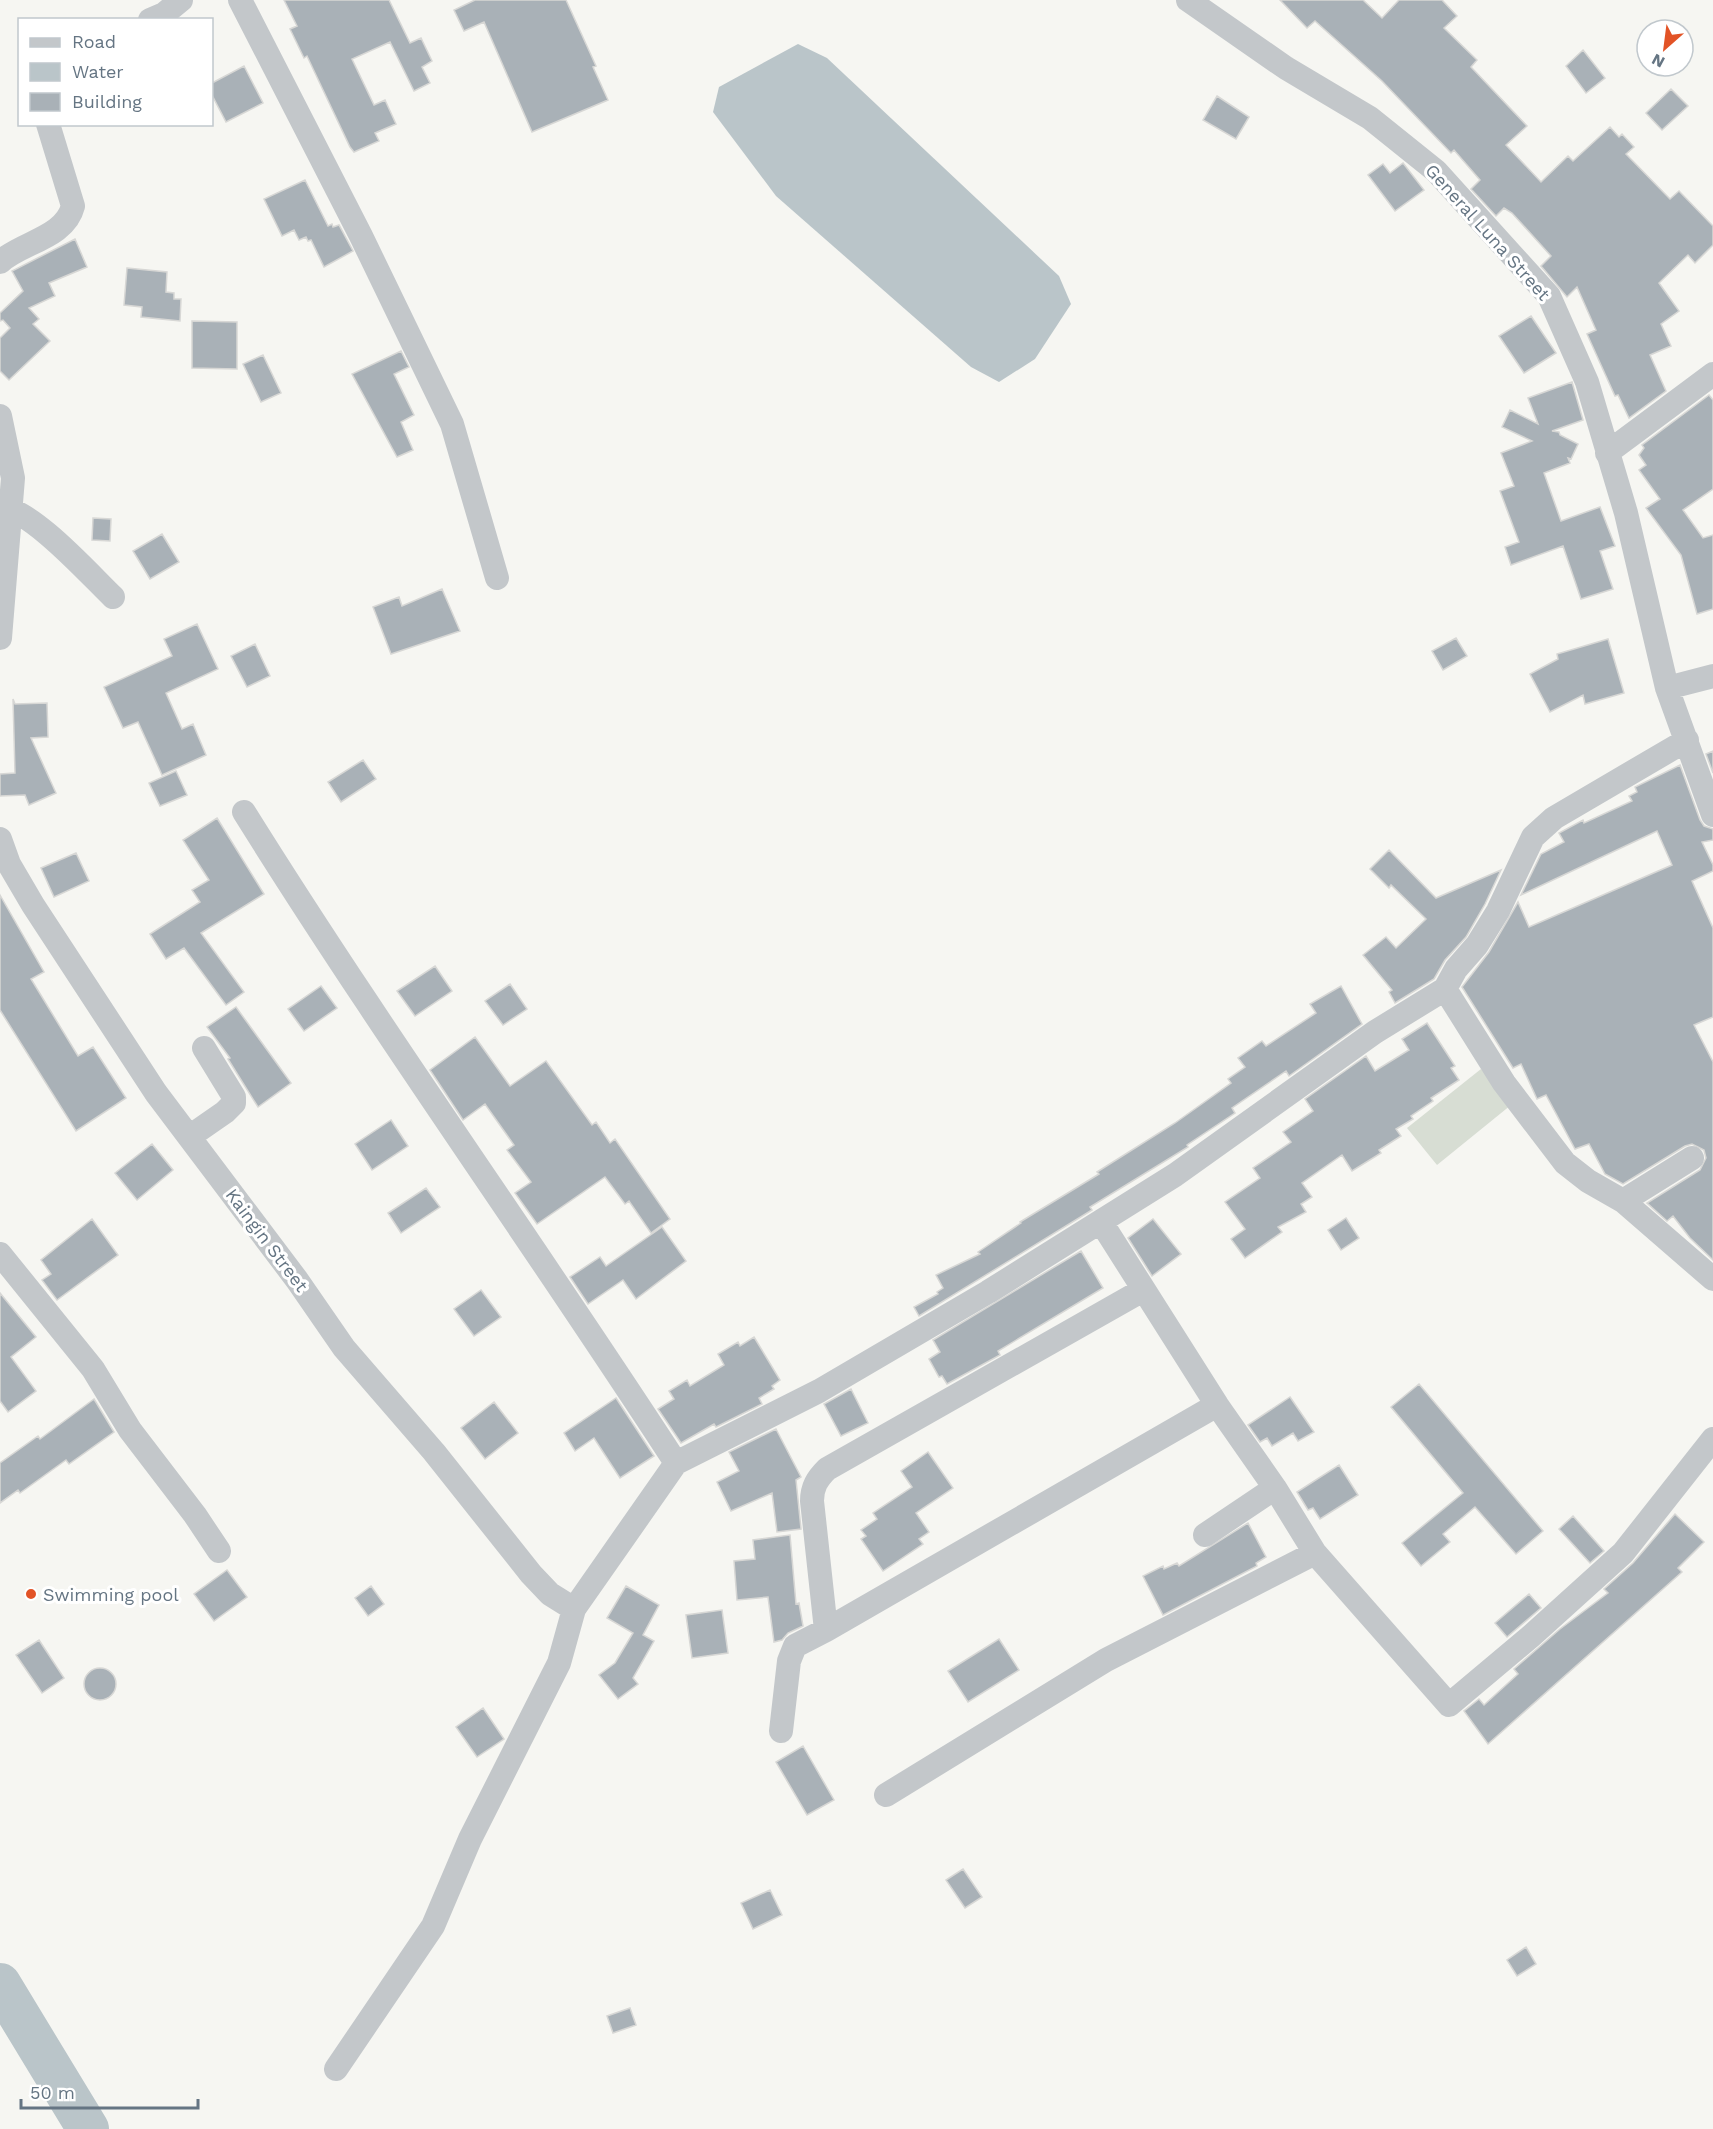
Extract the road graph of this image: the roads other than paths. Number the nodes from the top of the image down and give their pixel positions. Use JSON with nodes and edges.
{"nodes":[{"id":1,"x":181,"y":0,"type":"edge"},
{"id":2,"x":240,"y":0,"type":"edge"},
{"id":3,"x":1191,"y":1,"type":"edge"},
{"id":4,"x":155,"y":18,"type":"edge"},
{"id":5,"x":49,"y":126,"type":"edge"},
{"id":6,"x":0,"y":262,"type":"edge"},
{"id":7,"x":1713,"y":374,"type":"edge"},
{"id":8,"x":0,"y":416,"type":"edge"},
{"id":9,"x":1607,"y":453,"type":"junction"},
{"id":10,"x":6,"y":507,"type":"edge"},
{"id":11,"x":497,"y":578,"type":"dead end"},
{"id":12,"x":113,"y":597,"type":"dead end"},
{"id":13,"x":0,"y":638,"type":"edge"},
{"id":14,"x":1713,"y":676,"type":"edge"},
{"id":15,"x":1667,"y":688,"type":"junction"},
{"id":16,"x":1687,"y":740,"type":"junction"},
{"id":17,"x":244,"y":812,"type":"dead end"},
{"id":18,"x":1713,"y":815,"type":"edge"},
{"id":19,"x":0,"y":839,"type":"edge"},
{"id":20,"x":1445,"y":989,"type":"junction"},
{"id":21,"x":204,"y":1048,"type":"dead end"},
{"id":22,"x":189,"y":1137,"type":"junction"},
{"id":23,"x":1692,"y":1158,"type":"dead end"},
{"id":24,"x":1623,"y":1201,"type":"junction"},
{"id":25,"x":1101,"y":1222,"type":"junction"},
{"id":26,"x":0,"y":1254,"type":"edge"},
{"id":27,"x":1713,"y":1279,"type":"edge"},
{"id":28,"x":1143,"y":1290,"type":"junction"},
{"id":29,"x":1217,"y":1405,"type":"junction"},
{"id":30,"x":1713,"y":1439,"type":"edge"},
{"id":31,"x":676,"y":1463,"type":"junction"},
{"id":32,"x":1275,"y":1488,"type":"junction"},
{"id":33,"x":1205,"y":1535,"type":"dead end"},
{"id":34,"x":219,"y":1551,"type":"dead end"},
{"id":35,"x":1315,"y":1553,"type":"junction"},
{"id":36,"x":574,"y":1609,"type":"junction"},
{"id":37,"x":826,"y":1630,"type":"junction"},
{"id":38,"x":781,"y":1731,"type":"dead end"},
{"id":39,"x":886,"y":1795,"type":"dead end"},
{"id":40,"x":336,"y":2069,"type":"dead end"}],
"edges":[{"from":1,"to":4,"type":"street"},
{"from":2,"to":11,"type":"street"},
{"from":3,"to":9,"type":"street","name":"General Luna Street"},
{"from":5,"to":6,"type":"street"},
{"from":7,"to":9,"type":"street"},
{"from":8,"to":10,"type":"street"},
{"from":9,"to":15,"type":"street","name":"General Luna Street"},
{"from":10,"to":12,"type":"street"},
{"from":10,"to":13,"type":"street"},
{"from":14,"to":15,"type":"street"},
{"from":15,"to":16,"type":"street","name":"General Luna Street"},
{"from":16,"to":18,"type":"street","name":"General Luna Street"},
{"from":16,"to":20,"type":"street"},
{"from":17,"to":31,"type":"street"},
{"from":19,"to":22,"type":"street","name":"Kaingin Street"},
{"from":20,"to":24,"type":"street"},
{"from":20,"to":25,"type":"street"},
{"from":21,"to":22,"type":"street"},
{"from":22,"to":36,"type":"street","name":"Kaingin Street"},
{"from":23,"to":24,"type":"street"},
{"from":24,"to":27,"type":"street"},
{"from":25,"to":28,"type":"street"},
{"from":25,"to":31,"type":"street"},
{"from":26,"to":34,"type":"street"},
{"from":28,"to":29,"type":"street"},
{"from":28,"to":37,"type":"street"},
{"from":29,"to":32,"type":"street"},
{"from":29,"to":37,"type":"street"},
{"from":30,"to":35,"type":"street"},
{"from":31,"to":36,"type":"street"},
{"from":32,"to":33,"type":"street"},
{"from":32,"to":35,"type":"street"},
{"from":35,"to":39,"type":"street"},
{"from":36,"to":40,"type":"street"},
{"from":37,"to":38,"type":"street"}]}
